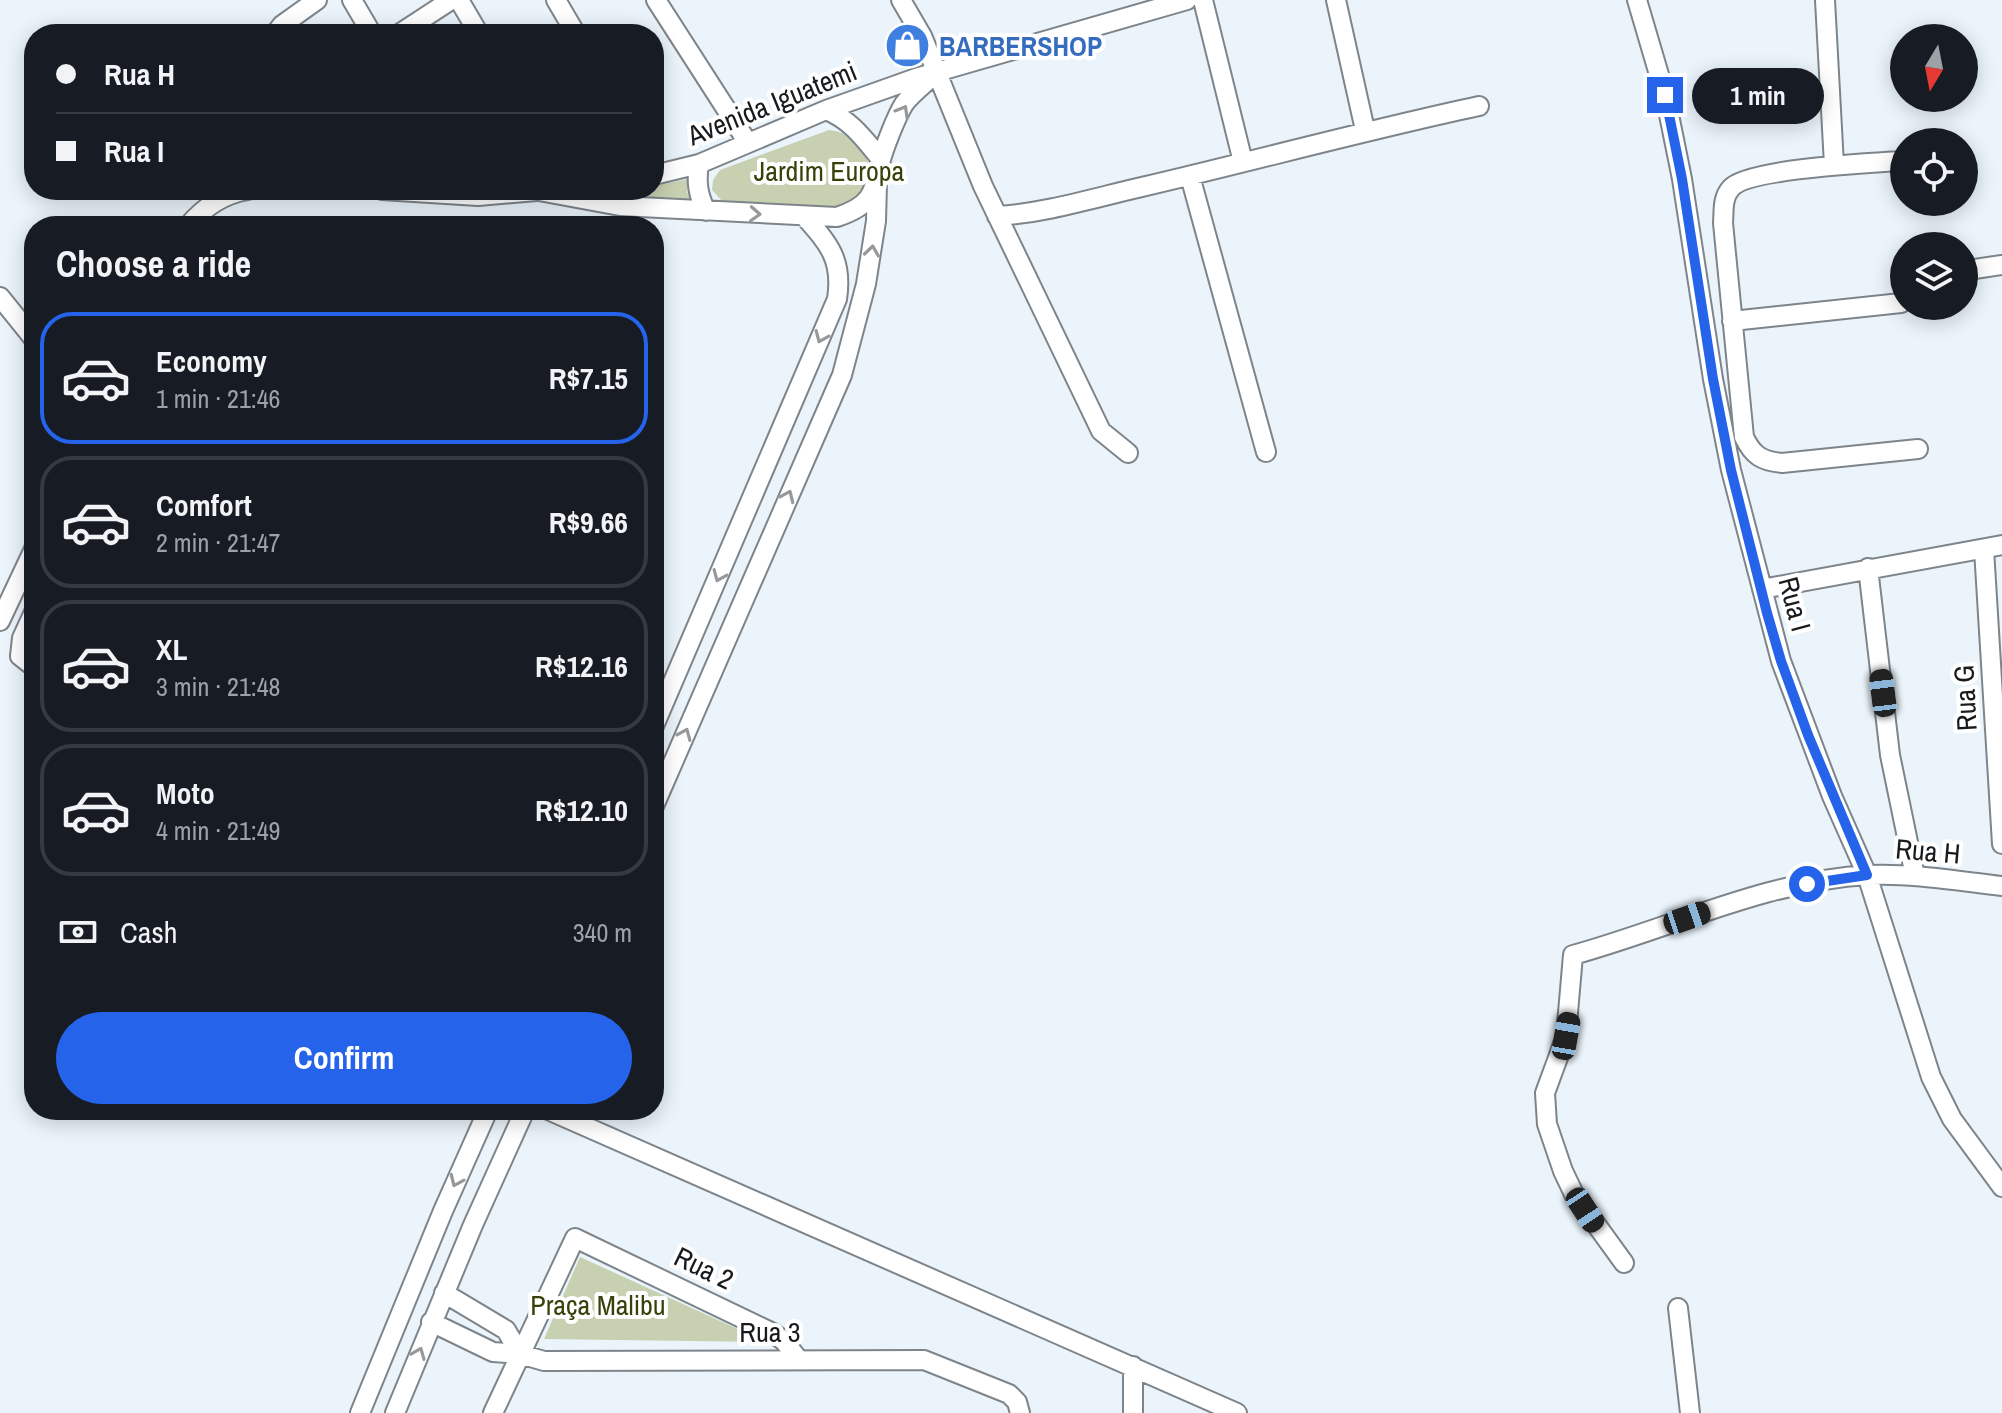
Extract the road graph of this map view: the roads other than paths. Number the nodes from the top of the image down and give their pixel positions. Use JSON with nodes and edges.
{"nodes":[{"id":1,"x":317,"y":0,"type":"edge"},
{"id":2,"x":352,"y":0,"type":"edge"},
{"id":3,"x":451,"y":0,"type":"edge"},
{"id":4,"x":459,"y":0,"type":"edge"},
{"id":5,"x":556,"y":0,"type":"edge"},
{"id":6,"x":656,"y":0,"type":"edge"},
{"id":7,"x":901,"y":0,"type":"edge"},
{"id":8,"x":1187,"y":0,"type":"edge"},
{"id":9,"x":1203,"y":0,"type":"edge"},
{"id":10,"x":1336,"y":0,"type":"edge"},
{"id":11,"x":1637,"y":0,"type":"edge"},
{"id":12,"x":1825,"y":0,"type":"edge"},
{"id":13,"x":283,"y":24,"type":"edge"},
{"id":14,"x":366,"y":24,"type":"edge"},
{"id":15,"x":414,"y":24,"type":"edge"},
{"id":16,"x":473,"y":24,"type":"edge"},
{"id":17,"x":570,"y":24,"type":"edge"},
{"id":18,"x":938,"y":71,"type":"junction"},
{"id":19,"x":1479,"y":106,"type":"dead end"},
{"id":20,"x":826,"y":110,"type":"junction"},
{"id":21,"x":1365,"y":130,"type":"junction"},
{"id":22,"x":748,"y":143,"type":"junction"},
{"id":23,"x":881,"y":159,"type":"junction"},
{"id":24,"x":1243,"y":162,"type":"junction"},
{"id":25,"x":1890,"y":162,"type":"edge"},
{"id":26,"x":699,"y":164,"type":"junction"},
{"id":27,"x":1834,"y":165,"type":"junction"},
{"id":28,"x":664,"y":171,"type":"edge"},
{"id":29,"x":1190,"y":176,"type":"junction"},
{"id":30,"x":877,"y":184,"type":"junction"},
{"id":31,"x":218,"y":200,"type":"edge"},
{"id":32,"x":588,"y":200,"type":"edge"},
{"id":33,"x":706,"y":211,"type":"junction"},
{"id":34,"x":197,"y":216,"type":"edge"},
{"id":35,"x":997,"y":216,"type":"junction"},
{"id":36,"x":805,"y":217,"type":"junction"},
{"id":37,"x":2002,"y":265,"type":"edge"},
{"id":38,"x":1978,"y":269,"type":"edge"},
{"id":39,"x":0,"y":297,"type":"edge"},
{"id":40,"x":1890,"y":304,"type":"edge"},
{"id":41,"x":1732,"y":321,"type":"junction"},
{"id":42,"x":24,"y":327,"type":"edge"},
{"id":43,"x":1918,"y":449,"type":"dead end"},
{"id":44,"x":1266,"y":452,"type":"dead end"},
{"id":45,"x":1128,"y":453,"type":"dead end"},
{"id":46,"x":1993,"y":547,"type":"edge"},
{"id":47,"x":1868,"y":568,"type":"junction"},
{"id":48,"x":24,"y":570,"type":"edge"},
{"id":49,"x":1762,"y":589,"type":"junction"},
{"id":50,"x":0,"y":621,"type":"edge"},
{"id":51,"x":24,"y":635,"type":"edge"},
{"id":52,"x":24,"y":659,"type":"edge"},
{"id":53,"x":664,"y":703,"type":"edge"},
{"id":54,"x":664,"y":783,"type":"edge"},
{"id":55,"x":2002,"y":844,"type":"edge"},
{"id":56,"x":1867,"y":875,"type":"junction"},
{"id":57,"x":1915,"y":876,"type":"junction"},
{"id":58,"x":2002,"y":886,"type":"edge"},
{"id":59,"x":484,"y":1120,"type":"edge"},
{"id":60,"x":521,"y":1120,"type":"edge"},
{"id":61,"x":571,"y":1120,"type":"edge"},
{"id":62,"x":2002,"y":1187,"type":"edge"},
{"id":63,"x":1624,"y":1263,"type":"dead end"},
{"id":64,"x":444,"y":1293,"type":"junction"},
{"id":65,"x":1678,"y":1308,"type":"dead end"},
{"id":66,"x":431,"y":1322,"type":"junction"},
{"id":67,"x":520,"y":1354,"type":"junction"},
{"id":68,"x":799,"y":1360,"type":"junction"},
{"id":69,"x":1133,"y":1366,"type":"junction"},
{"id":70,"x":1016,"y":1405,"type":"edge"},
{"id":71,"x":360,"y":1413,"type":"edge"},
{"id":72,"x":395,"y":1413,"type":"edge"},
{"id":73,"x":493,"y":1413,"type":"edge"},
{"id":74,"x":1133,"y":1413,"type":"edge"},
{"id":75,"x":1237,"y":1413,"type":"edge"},
{"id":76,"x":1690,"y":1413,"type":"edge"}],
"edges":[{"from":1,"to":13,"type":"street"},
{"from":2,"to":14,"type":"street"},
{"from":3,"to":15,"type":"street"},
{"from":4,"to":16,"type":"street"},
{"from":5,"to":17,"type":"street"},
{"from":6,"to":22,"type":"street"},
{"from":7,"to":18,"type":"street"},
{"from":8,"to":18,"type":"street","name":"Avenida Iguatemi"},
{"from":9,"to":24,"type":"street"},
{"from":10,"to":21,"type":"street"},
{"from":11,"to":49,"type":"street","name":"Rua I"},
{"from":12,"to":27,"type":"street"},
{"from":18,"to":20,"type":"street","name":"Avenida Iguatemi"},
{"from":23,"to":18,"type":"street","one_way":true},
{"from":18,"to":35,"type":"street"},
{"from":19,"to":21,"type":"street"},
{"from":20,"to":22,"type":"street","name":"Avenida Iguatemi"},
{"from":20,"to":23,"type":"street"},
{"from":21,"to":24,"type":"street"},
{"from":22,"to":26,"type":"street","name":"Avenida Iguatemi"},
{"from":23,"to":30,"type":"street"},
{"from":24,"to":29,"type":"street"},
{"from":25,"to":27,"type":"street"},
{"from":26,"to":28,"type":"street","name":"Avenida Iguatemi"},
{"from":26,"to":33,"type":"street"},
{"from":27,"to":41,"type":"street"},
{"from":29,"to":35,"type":"street"},
{"from":29,"to":44,"type":"street"},
{"from":30,"to":36,"type":"street"},
{"from":54,"to":30,"type":"street","one_way":true},
{"from":31,"to":34,"type":"street"},
{"from":32,"to":33,"type":"street"},
{"from":33,"to":36,"type":"street","one_way":true},
{"from":35,"to":45,"type":"street"},
{"from":36,"to":53,"type":"street","one_way":true},
{"from":37,"to":38,"type":"street"},
{"from":39,"to":42,"type":"street"},
{"from":40,"to":41,"type":"street"},
{"from":41,"to":43,"type":"street"},
{"from":46,"to":47,"type":"street"},
{"from":46,"to":55,"type":"street","name":"Rua G"},
{"from":47,"to":49,"type":"street"},
{"from":47,"to":57,"type":"street"},
{"from":48,"to":50,"type":"street"},
{"from":49,"to":56,"type":"street","name":"Rua I"},
{"from":51,"to":52,"type":"street"},
{"from":56,"to":57,"type":"street","name":"Rua H"},
{"from":56,"to":62,"type":"street","name":"Rua I"},
{"from":56,"to":63,"type":"street","name":"Rua H"},
{"from":57,"to":58,"type":"street","name":"Rua H"},
{"from":59,"to":71,"type":"street","one_way":true},
{"from":60,"to":64,"type":"street"},
{"from":61,"to":69,"type":"street"},
{"from":64,"to":66,"type":"street"},
{"from":64,"to":67,"type":"street"},
{"from":65,"to":76,"type":"street"},
{"from":66,"to":67,"type":"street","name":"Rua 3"},
{"from":72,"to":66,"type":"street","one_way":true},
{"from":67,"to":68,"type":"street","name":"Rua 3"},
{"from":67,"to":68,"type":"street","name":"Rua 2"},
{"from":67,"to":73,"type":"street"},
{"from":68,"to":70,"type":"street","name":"Rua 3"},
{"from":69,"to":74,"type":"street"},
{"from":69,"to":75,"type":"street"}]}
